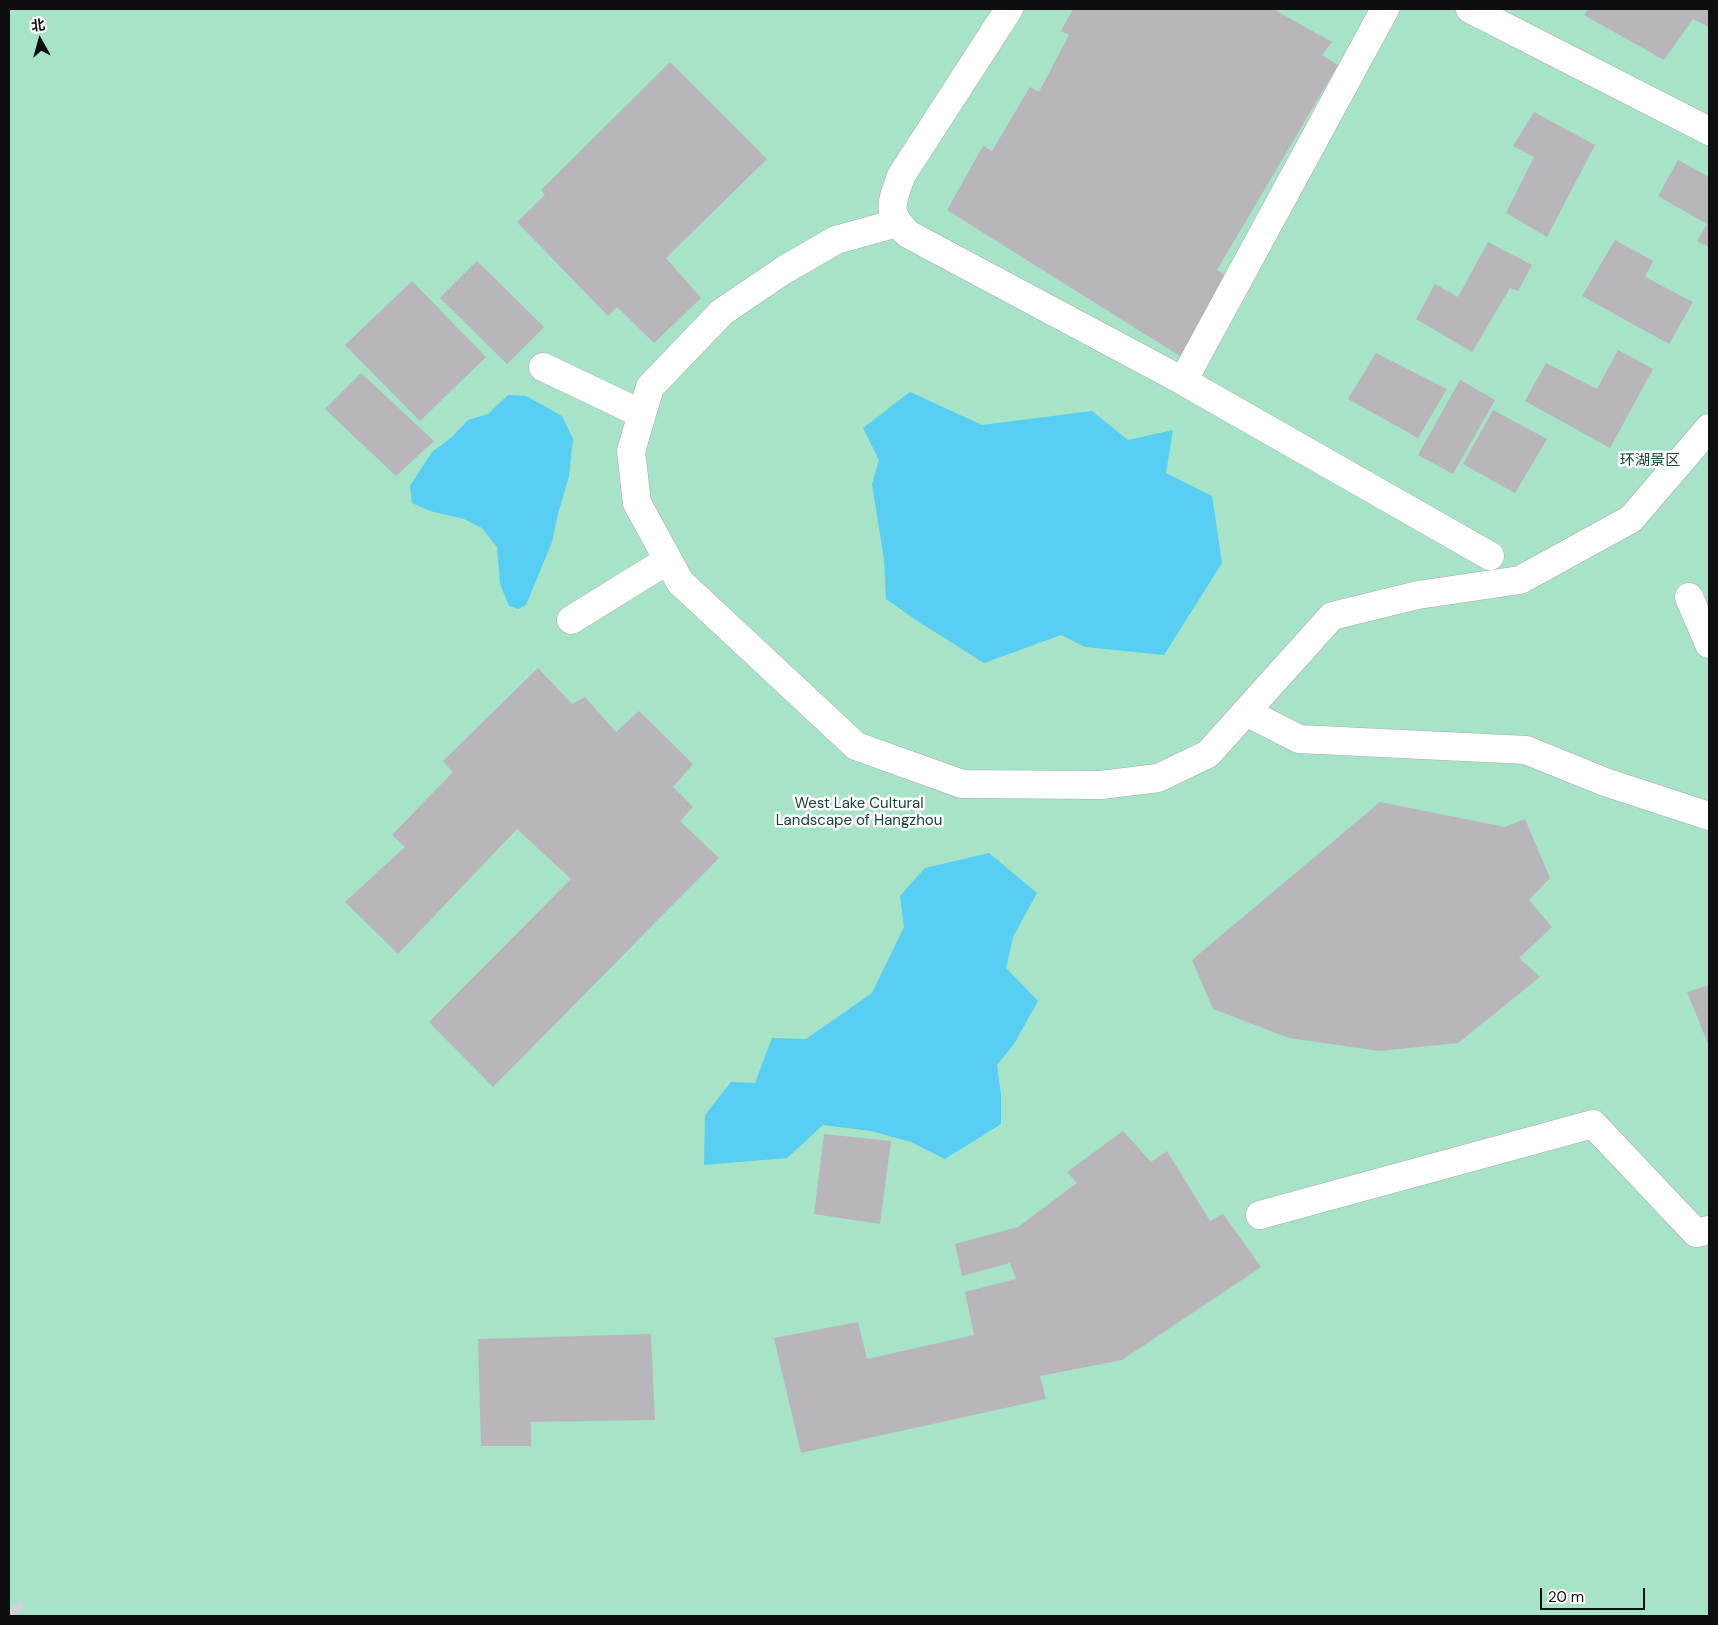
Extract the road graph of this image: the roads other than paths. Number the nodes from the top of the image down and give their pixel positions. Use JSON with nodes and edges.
{"nodes":[{"id":1,"x":1009,"y":9,"type":"edge"},
{"id":2,"x":1385,"y":9,"type":"edge"},
{"id":3,"x":1470,"y":9,"type":"edge"},
{"id":4,"x":1709,"y":131,"type":"edge"},
{"id":5,"x":897,"y":223,"type":"junction"},
{"id":6,"x":543,"y":366,"type":"dead end"},
{"id":7,"x":1183,"y":381,"type":"junction"},
{"id":8,"x":642,"y":414,"type":"junction"},
{"id":9,"x":1709,"y":428,"type":"edge"},
{"id":10,"x":1490,"y":556,"type":"dead end"},
{"id":11,"x":668,"y":560,"type":"junction"},
{"id":12,"x":1689,"y":597,"type":"dead end"},
{"id":13,"x":571,"y":620,"type":"dead end"},
{"id":14,"x":1709,"y":644,"type":"edge"},
{"id":15,"x":1246,"y":712,"type":"junction"},
{"id":16,"x":1709,"y":816,"type":"edge"},
{"id":17,"x":1260,"y":1215,"type":"dead end"},
{"id":18,"x":1709,"y":1230,"type":"edge"}],
"edges":[{"from":1,"to":5,"type":"street"},
{"from":2,"to":7,"type":"street"},
{"from":3,"to":4,"type":"street"},
{"from":5,"to":7,"type":"street"},
{"from":5,"to":8,"type":"street"},
{"from":6,"to":8,"type":"street"},
{"from":7,"to":10,"type":"street"},
{"from":8,"to":11,"type":"street"},
{"from":9,"to":15,"type":"street"},
{"from":11,"to":13,"type":"street"},
{"from":11,"to":15,"type":"street"},
{"from":12,"to":14,"type":"street"},
{"from":15,"to":16,"type":"street"},
{"from":17,"to":18,"type":"street"}]}
